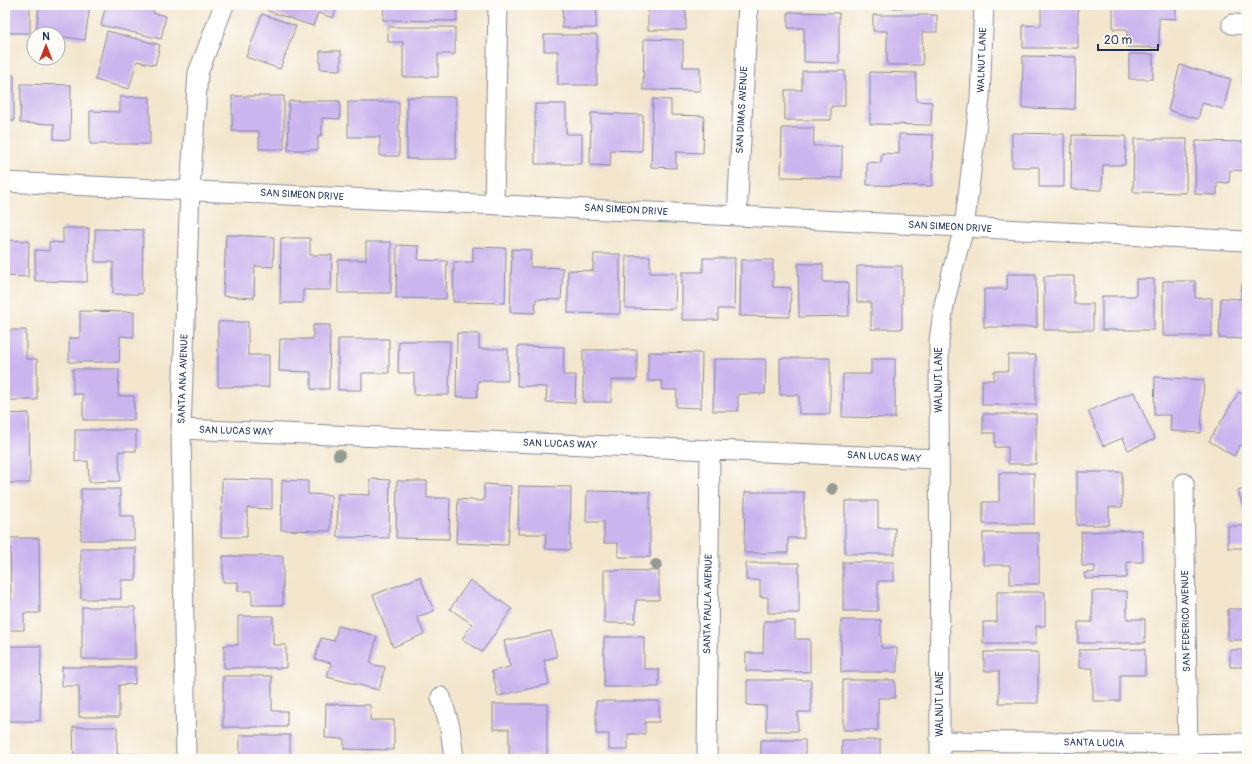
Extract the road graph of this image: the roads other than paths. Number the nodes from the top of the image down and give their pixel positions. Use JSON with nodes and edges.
{"nodes":[{"id":1,"x":224,"y":5,"type":"edge"},
{"id":2,"x":498,"y":5,"type":"edge"},
{"id":3,"x":748,"y":5,"type":"edge"},
{"id":4,"x":984,"y":5,"type":"edge"},
{"id":5,"x":5,"y":182,"type":"edge"},
{"id":6,"x":190,"y":190,"type":"junction"},
{"id":7,"x":494,"y":204,"type":"junction"},
{"id":8,"x":737,"y":216,"type":"junction"},
{"id":9,"x":964,"y":228,"type":"junction"},
{"id":10,"x":1247,"y":241,"type":"edge"},
{"id":11,"x":181,"y":429,"type":"junction"},
{"id":12,"x":710,"y":449,"type":"junction"},
{"id":13,"x":940,"y":459,"type":"junction"},
{"id":14,"x":1184,"y":483,"type":"dead end"},
{"id":15,"x":441,"y":697,"type":"dead end"},
{"id":16,"x":1247,"y":743,"type":"edge"},
{"id":17,"x":940,"y":750,"type":"edge"},
{"id":18,"x":1187,"y":752,"type":"edge"},
{"id":19,"x":186,"y":759,"type":"edge"},
{"id":20,"x":454,"y":759,"type":"edge"},
{"id":21,"x":706,"y":759,"type":"edge"}],
"edges":[{"from":1,"to":6,"type":"street","name":"SANTA ANA AVENUE"},
{"from":2,"to":7,"type":"street"},
{"from":3,"to":8,"type":"street","name":"SAN DIMAS AVENUE"},
{"from":4,"to":9,"type":"street","name":"WALNUT LANE"},
{"from":5,"to":6,"type":"street","name":"SAN SIMEON DRIVE"},
{"from":6,"to":7,"type":"street","name":"SAN SIMEON DRIVE"},
{"from":6,"to":11,"type":"street","name":"SANTA ANA AVENUE"},
{"from":7,"to":8,"type":"street","name":"SAN SIMEON DRIVE"},
{"from":8,"to":9,"type":"street","name":"SAN SIMEON DRIVE"},
{"from":9,"to":10,"type":"street","name":"SAN SIMEON DRIVE"},
{"from":9,"to":13,"type":"street","name":"WALNUT LANE"},
{"from":11,"to":12,"type":"street","name":"SAN LUCAS WAY"},
{"from":11,"to":19,"type":"street","name":"SANTA ANA AVENUE"},
{"from":12,"to":13,"type":"street","name":"SAN LUCAS WAY"},
{"from":12,"to":21,"type":"street","name":"SANTA PAULA AVENUE"},
{"from":13,"to":17,"type":"street","name":"WALNUT LANE"},
{"from":14,"to":18,"type":"street","name":"SAN FEDERICO AVENUE"},
{"from":15,"to":20,"type":"street"},
{"from":16,"to":18,"type":"street","name":"SANTA LUCIA"},
{"from":17,"to":18,"type":"street","name":"SANTA LUCIA"}]}
